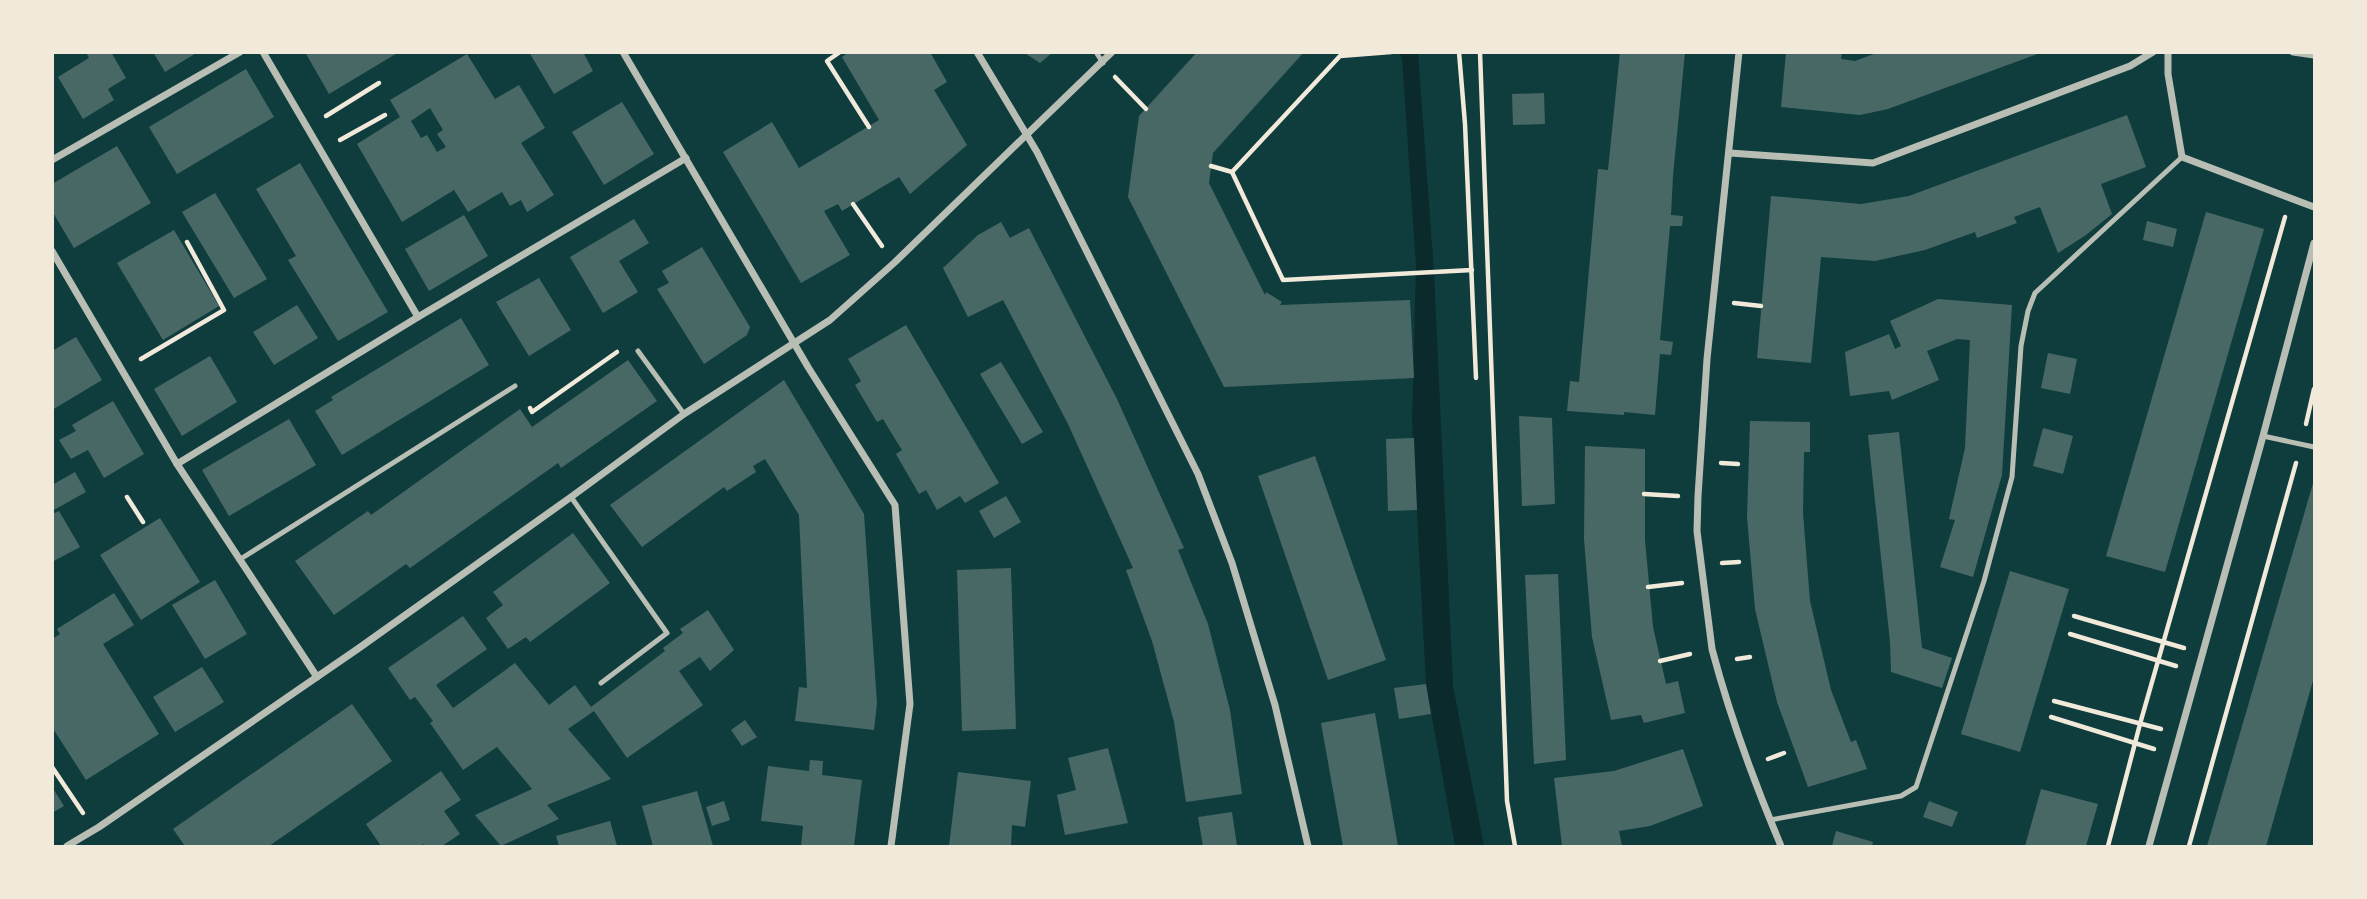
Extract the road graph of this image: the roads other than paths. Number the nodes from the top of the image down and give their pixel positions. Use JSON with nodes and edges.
{"nodes":[{"id":1,"x":240,"y":52,"type":"edge"},
{"id":2,"x":263,"y":52,"type":"edge"},
{"id":3,"x":623,"y":52,"type":"edge"},
{"id":4,"x":977,"y":52,"type":"edge"},
{"id":5,"x":1096,"y":52,"type":"edge"},
{"id":6,"x":1112,"y":52,"type":"edge"},
{"id":7,"x":1739,"y":52,"type":"edge"},
{"id":8,"x":2153,"y":52,"type":"edge"},
{"id":9,"x":2168,"y":52,"type":"edge"},
{"id":10,"x":2294,"y":52,"type":"edge"},
{"id":11,"x":2315,"y":55,"type":"edge"},
{"id":12,"x":1103,"y":63,"type":"junction"},
{"id":13,"x":1027,"y":134,"type":"junction"},
{"id":14,"x":1730,"y":153,"type":"junction"},
{"id":15,"x":2182,"y":157,"type":"junction"},
{"id":16,"x":686,"y":158,"type":"junction"},
{"id":17,"x":52,"y":160,"type":"edge"},
{"id":18,"x":2315,"y":207,"type":"edge"},
{"id":19,"x":2315,"y":243,"type":"edge"},
{"id":20,"x":52,"y":251,"type":"edge"},
{"id":21,"x":418,"y":317,"type":"junction"},
{"id":22,"x":793,"y":342,"type":"junction"},
{"id":23,"x":638,"y":351,"type":"road end"},
{"id":24,"x":514,"y":386,"type":"dead end"},
{"id":25,"x":684,"y":414,"type":"junction"},
{"id":26,"x":2263,"y":436,"type":"junction"},
{"id":27,"x":2315,"y":447,"type":"edge"},
{"id":28,"x":177,"y":464,"type":"junction"},
{"id":29,"x":571,"y":498,"type":"junction"},
{"id":30,"x":239,"y":559,"type":"junction"},
{"id":31,"x":317,"y":677,"type":"junction"},
{"id":32,"x":601,"y":683,"type":"dead end"},
{"id":33,"x":1770,"y":820,"type":"junction"},
{"id":34,"x":67,"y":846,"type":"edge"},
{"id":35,"x":891,"y":846,"type":"edge"},
{"id":36,"x":1308,"y":846,"type":"edge"},
{"id":37,"x":1781,"y":846,"type":"edge"},
{"id":38,"x":2149,"y":846,"type":"edge"}],
"edges":[{"from":1,"to":17,"type":"street"},
{"from":2,"to":21,"type":"street"},
{"from":3,"to":16,"type":"street"},
{"from":4,"to":13,"type":"street"},
{"from":5,"to":12,"type":"lane"},
{"from":6,"to":12,"type":"street"},
{"from":7,"to":14,"type":"street"},
{"from":8,"to":14,"type":"street"},
{"from":9,"to":15,"type":"street"},
{"from":10,"to":11,"type":"street"},
{"from":12,"to":13,"type":"street"},
{"from":13,"to":22,"type":"street"},
{"from":13,"to":36,"type":"street"},
{"from":14,"to":33,"type":"street"},
{"from":15,"to":18,"type":"street"},
{"from":15,"to":33,"type":"lane"},
{"from":16,"to":21,"type":"street"},
{"from":16,"to":22,"type":"street"},
{"from":19,"to":26,"type":"street"},
{"from":20,"to":28,"type":"street"},
{"from":21,"to":28,"type":"street"},
{"from":22,"to":25,"type":"street"},
{"from":22,"to":35,"type":"street"},
{"from":23,"to":25,"type":"lane"},
{"from":24,"to":30,"type":"lane"},
{"from":25,"to":29,"type":"street"},
{"from":26,"to":27,"type":"lane"},
{"from":26,"to":38,"type":"street"},
{"from":28,"to":30,"type":"street"},
{"from":29,"to":31,"type":"street"},
{"from":29,"to":32,"type":"lane"},
{"from":30,"to":31,"type":"street"},
{"from":31,"to":34,"type":"street"},
{"from":33,"to":37,"type":"street"}]}
